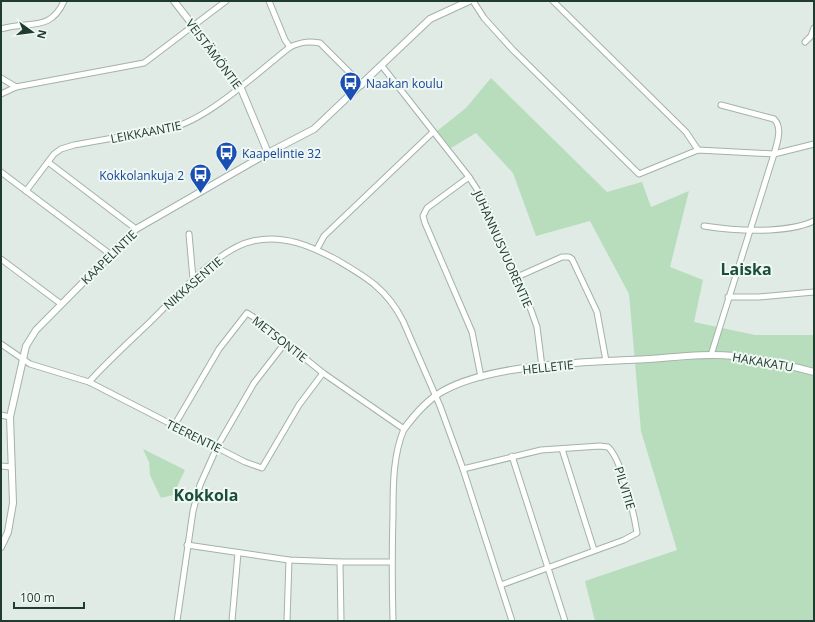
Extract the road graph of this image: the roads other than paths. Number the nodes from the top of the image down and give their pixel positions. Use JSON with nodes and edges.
{"nodes":[{"id":1,"x":64,"y":1,"type":"edge"},
{"id":2,"x":174,"y":1,"type":"edge"},
{"id":3,"x":226,"y":1,"type":"edge"},
{"id":4,"x":269,"y":1,"type":"edge"},
{"id":5,"x":469,"y":1,"type":"edge"},
{"id":6,"x":473,"y":1,"type":"edge"},
{"id":7,"x":553,"y":1,"type":"edge"},
{"id":8,"x":194,"y":26,"type":"junction"},
{"id":9,"x":814,"y":28,"type":"edge"},
{"id":10,"x":1,"y":30,"type":"edge"},
{"id":11,"x":805,"y":42,"type":"dead end"},
{"id":12,"x":290,"y":47,"type":"junction"},
{"id":13,"x":382,"y":66,"type":"junction"},
{"id":14,"x":1,"y":78,"type":"edge"},
{"id":15,"x":362,"y":85,"type":"junction"},
{"id":16,"x":240,"y":86,"type":"junction"},
{"id":17,"x":16,"y":87,"type":"junction"},
{"id":18,"x":1,"y":94,"type":"edge"},
{"id":19,"x":721,"y":105,"type":"dead end"},
{"id":20,"x":433,"y":132,"type":"junction"},
{"id":21,"x":814,"y":144,"type":"edge"},
{"id":22,"x":698,"y":150,"type":"junction"},
{"id":23,"x":268,"y":153,"type":"junction"},
{"id":24,"x":774,"y":154,"type":"junction"},
{"id":25,"x":48,"y":162,"type":"junction"},
{"id":26,"x":1,"y":172,"type":"edge"},
{"id":27,"x":470,"y":177,"type":"junction"},
{"id":28,"x":26,"y":191,"type":"junction"},
{"id":29,"x":814,"y":221,"type":"edge"},
{"id":30,"x":704,"y":226,"type":"dead end"},
{"id":31,"x":136,"y":229,"type":"junction"},
{"id":32,"x":751,"y":229,"type":"junction"},
{"id":33,"x":189,"y":234,"type":"dead end"},
{"id":34,"x":317,"y":249,"type":"junction"},
{"id":35,"x":110,"y":254,"type":"junction"},
{"id":36,"x":1,"y":259,"type":"edge"},
{"id":37,"x":517,"y":277,"type":"junction"},
{"id":38,"x":193,"y":279,"type":"junction"},
{"id":39,"x":814,"y":292,"type":"edge"},
{"id":40,"x":728,"y":297,"type":"junction"},
{"id":41,"x":61,"y":304,"type":"junction"},
{"id":42,"x":286,"y":343,"type":"junction"},
{"id":43,"x":1,"y":344,"type":"edge"},
{"id":44,"x":711,"y":355,"type":"junction"},
{"id":45,"x":24,"y":359,"type":"junction"},
{"id":46,"x":606,"y":361,"type":"junction"},
{"id":47,"x":542,"y":367,"type":"junction"},
{"id":48,"x":814,"y":372,"type":"edge"},
{"id":49,"x":323,"y":373,"type":"junction"},
{"id":50,"x":481,"y":376,"type":"junction"},
{"id":51,"x":89,"y":382,"type":"junction"},
{"id":52,"x":435,"y":396,"type":"junction"},
{"id":53,"x":1,"y":415,"type":"edge"},
{"id":54,"x":10,"y":417,"type":"junction"},
{"id":55,"x":174,"y":426,"type":"junction"},
{"id":56,"x":404,"y":429,"type":"junction"},
{"id":57,"x":218,"y":447,"type":"junction"},
{"id":58,"x":562,"y":449,"type":"junction"},
{"id":59,"x":512,"y":456,"type":"junction"},
{"id":60,"x":1,"y":466,"type":"edge"},
{"id":61,"x":12,"y":467,"type":"junction"},
{"id":62,"x":463,"y":469,"type":"junction"},
{"id":63,"x":187,"y":545,"type":"junction"},
{"id":64,"x":1,"y":546,"type":"edge"},
{"id":65,"x":594,"y":550,"type":"junction"},
{"id":66,"x":238,"y":553,"type":"junction"},
{"id":67,"x":289,"y":560,"type":"junction"},
{"id":68,"x":340,"y":562,"type":"junction"},
{"id":69,"x":391,"y":562,"type":"junction"},
{"id":70,"x":549,"y":568,"type":"junction"},
{"id":71,"x":501,"y":585,"type":"junction"},
{"id":72,"x":177,"y":621,"type":"edge"},
{"id":73,"x":232,"y":621,"type":"edge"},
{"id":74,"x":287,"y":621,"type":"edge"},
{"id":75,"x":340,"y":621,"type":"edge"},
{"id":76,"x":393,"y":621,"type":"edge"},
{"id":77,"x":512,"y":621,"type":"edge"},
{"id":78,"x":565,"y":621,"type":"edge"}],
"edges":[{"from":1,"to":10,"type":"street"},
{"from":2,"to":8,"type":"street","name":"VEISTÄMÖNTIE"},
{"from":3,"to":8,"type":"street"},
{"from":4,"to":12,"type":"street"},
{"from":5,"to":13,"type":"street","name":"KAAPELINTIE"},
{"from":6,"to":22,"type":"street"},
{"from":7,"to":22,"type":"street"},
{"from":8,"to":16,"type":"street","name":"VEISTÄMÖNTIE"},
{"from":8,"to":17,"type":"street"},
{"from":9,"to":11,"type":"street"},
{"from":12,"to":15,"type":"street","name":"LEIKKAANTIE"},
{"from":12,"to":16,"type":"street","name":"LEIKKAANTIE"},
{"from":13,"to":15,"type":"street","name":"KAAPELINTIE"},
{"from":13,"to":20,"type":"street","name":"JUHANNUSVUORENTIE"},
{"from":14,"to":17,"type":"street"},
{"from":15,"to":23,"type":"street","name":"KAAPELINTIE"},
{"from":16,"to":23,"type":"street","name":"VEISTÄMÖNTIE"},
{"from":16,"to":25,"type":"street","name":"LEIKKAANTIE"},
{"from":17,"to":18,"type":"street"},
{"from":19,"to":24,"type":"street"},
{"from":20,"to":27,"type":"street","name":"JUHANNUSVUORENTIE"},
{"from":20,"to":34,"type":"street"},
{"from":21,"to":24,"type":"street"},
{"from":22,"to":24,"type":"street"},
{"from":23,"to":31,"type":"street","name":"KAAPELINTIE"},
{"from":24,"to":32,"type":"street"},
{"from":25,"to":28,"type":"street","name":"LEIKKAANTIE"},
{"from":25,"to":31,"type":"street"},
{"from":26,"to":28,"type":"street"},
{"from":27,"to":37,"type":"street","name":"JUHANNUSVUORENTIE"},
{"from":27,"to":50,"type":"street"},
{"from":28,"to":35,"type":"street"},
{"from":29,"to":32,"type":"street"},
{"from":30,"to":32,"type":"street"},
{"from":31,"to":35,"type":"street","name":"KAAPELINTIE"},
{"from":32,"to":40,"type":"street"},
{"from":33,"to":38,"type":"street"},
{"from":34,"to":38,"type":"street","name":"NIKKASENTIE"},
{"from":34,"to":52,"type":"street","name":"NIKKASENTIE"},
{"from":35,"to":41,"type":"street","name":"KAAPELINTIE"},
{"from":36,"to":41,"type":"street"},
{"from":37,"to":46,"type":"street"},
{"from":37,"to":47,"type":"street","name":"JUHANNUSVUORENTIE"},
{"from":38,"to":51,"type":"street","name":"NIKKASENTIE"},
{"from":39,"to":40,"type":"street"},
{"from":40,"to":44,"type":"street"},
{"from":41,"to":45,"type":"street","name":"KAAPELINTIE"},
{"from":42,"to":49,"type":"street","name":"METSONTIE"},
{"from":42,"to":55,"type":"street","name":"METSONTIE"},
{"from":42,"to":57,"type":"street"},
{"from":43,"to":45,"type":"street","name":"TEERENTIE"},
{"from":44,"to":46,"type":"street","name":"HELLETIE"},
{"from":44,"to":48,"type":"street","name":"HAKAKATU"},
{"from":45,"to":51,"type":"street","name":"TEERENTIE"},
{"from":45,"to":54,"type":"street","name":"KAAPELINTIE"},
{"from":46,"to":47,"type":"street","name":"HELLETIE"},
{"from":47,"to":50,"type":"street","name":"HELLETIE"},
{"from":49,"to":56,"type":"street","name":"METSONTIE"},
{"from":49,"to":57,"type":"street","name":"TEERENTIE"},
{"from":50,"to":52,"type":"street","name":"HELLETIE"},
{"from":51,"to":55,"type":"street","name":"TEERENTIE"},
{"from":52,"to":56,"type":"street","name":"HELLETIE"},
{"from":52,"to":62,"type":"street","name":"NIKKASENTIE"},
{"from":53,"to":54,"type":"street"},
{"from":54,"to":61,"type":"street","name":"KAAPELINTIE"},
{"from":55,"to":57,"type":"street","name":"TEERENTIE"},
{"from":56,"to":69,"type":"street"},
{"from":57,"to":63,"type":"street"},
{"from":58,"to":59,"type":"street","name":"PILVITIE"},
{"from":58,"to":65,"type":"street"},
{"from":58,"to":65,"type":"street","name":"PILVITIE"},
{"from":59,"to":62,"type":"street","name":"PILVITIE"},
{"from":59,"to":70,"type":"street"},
{"from":60,"to":61,"type":"street"},
{"from":61,"to":64,"type":"street","name":"KAAPELINTIE"},
{"from":62,"to":71,"type":"street","name":"NIKKASENTIE"},
{"from":63,"to":66,"type":"street"},
{"from":63,"to":72,"type":"street"},
{"from":65,"to":70,"type":"street","name":"PILVITIE"},
{"from":66,"to":67,"type":"street"},
{"from":66,"to":73,"type":"street"},
{"from":67,"to":68,"type":"street"},
{"from":67,"to":74,"type":"street"},
{"from":68,"to":69,"type":"street"},
{"from":68,"to":75,"type":"street"},
{"from":69,"to":76,"type":"street"},
{"from":70,"to":71,"type":"street","name":"PILVITIE"},
{"from":70,"to":78,"type":"street"},
{"from":71,"to":77,"type":"street","name":"NIKKASENTIE"}]}
